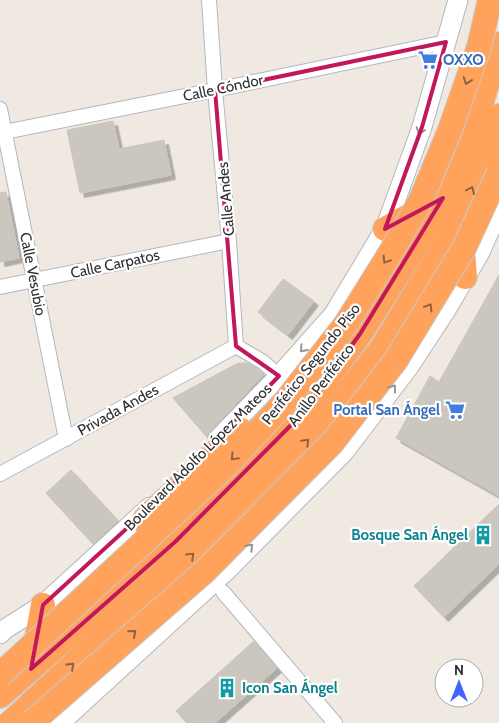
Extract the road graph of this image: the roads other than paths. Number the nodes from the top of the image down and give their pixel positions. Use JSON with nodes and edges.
{"nodes":[{"id":1,"x":209,"y":0,"type":"edge"},
{"id":2,"x":458,"y":0,"type":"edge"},
{"id":3,"x":490,"y":0,"type":"edge"},
{"id":4,"x":446,"y":42,"type":"junction"},
{"id":5,"x":499,"y":44,"type":"edge"},
{"id":6,"x":216,"y":90,"type":"junction"},
{"id":7,"x":0,"y":110,"type":"edge"},
{"id":8,"x":499,"y":116,"type":"edge"},
{"id":9,"x":2,"y":132,"type":"edge"},
{"id":10,"x":499,"y":172,"type":"edge"},
{"id":11,"x":443,"y":198,"type":"junction"},
{"id":12,"x":499,"y":210,"type":"edge"},
{"id":13,"x":460,"y":214,"type":"junction"},
{"id":14,"x":385,"y":229,"type":"junction"},
{"id":15,"x":230,"y":241,"type":"junction"},
{"id":16,"x":465,"y":277,"type":"junction"},
{"id":17,"x":35,"y":280,"type":"junction"},
{"id":18,"x":0,"y":287,"type":"edge"},
{"id":19,"x":236,"y":346,"type":"junction"},
{"id":20,"x":279,"y":376,"type":"junction"},
{"id":21,"x":285,"y":402,"type":"junction"},
{"id":22,"x":66,"y":439,"type":"junction"},
{"id":23,"x":0,"y":474,"type":"edge"},
{"id":24,"x":223,"y":592,"type":"dead end"},
{"id":25,"x":43,"y":605,"type":"junction"},
{"id":26,"x":2,"y":628,"type":"edge"},
{"id":27,"x":0,"y":654,"type":"edge"},
{"id":28,"x":31,"y":669,"type":"junction"},
{"id":29,"x":0,"y":675,"type":"edge"},
{"id":30,"x":0,"y":696,"type":"edge"},
{"id":31,"x":10,"y":723,"type":"edge"},
{"id":32,"x":31,"y":723,"type":"edge"},
{"id":33,"x":60,"y":723,"type":"edge"},
{"id":34,"x":335,"y":723,"type":"edge"}],
"edges":[{"from":1,"to":6,"type":"street","name":"Calle Andes"},
{"from":2,"to":4,"type":"main road","name":"Boulevard Adolfo López Mateos"},
{"from":3,"to":21,"type":"highway","name":"Periférico Segundo Piso","one_way":true,"bridge":true},
{"from":4,"to":6,"type":"street","name":"Calle Cóndor"},
{"from":4,"to":14,"type":"main road","name":"Boulevard Adolfo López Mateos","one_way":true},
{"from":5,"to":11,"type":"highway","name":"Anillo Periférico"},
{"from":6,"to":9,"type":"street","name":"Calle Cóndor"},
{"from":6,"to":15,"type":"street","name":"Calle Andes"},
{"from":7,"to":9,"type":"street","name":"Calle Vesubio"},
{"from":13,"to":8,"type":"highway","name":"Anillo Periférico","one_way":true},
{"from":9,"to":17,"type":"street","name":"Calle Vesubio"},
{"from":32,"to":10,"type":"highway","one_way":true,"bridge":true},
{"from":11,"to":14,"type":"highway"},
{"from":11,"to":28,"type":"highway","name":"Anillo Periférico"},
{"from":12,"to":16,"type":"main road"},
{"from":13,"to":16,"type":"highway"},
{"from":31,"to":13,"type":"highway","name":"Anillo Periférico","one_way":true},
{"from":14,"to":20,"type":"main road","name":"Boulevard Adolfo López Mateos","one_way":true},
{"from":15,"to":17,"type":"street","name":"Calle Carpatos"},
{"from":15,"to":19,"type":"street","name":"Calle Andes"},
{"from":33,"to":16,"type":"main road","one_way":true},
{"from":17,"to":18,"type":"street","name":"Calle Carpatos"},
{"from":17,"to":22,"type":"street","name":"Calle Vesubio"},
{"from":19,"to":20,"type":"street"},
{"from":19,"to":22,"type":"street","name":"Privada Andes"},
{"from":20,"to":25,"type":"main road","name":"Boulevard Adolfo López Mateos"},
{"from":21,"to":27,"type":"highway","bridge":true},
{"from":21,"to":29,"type":"highway","name":"Periférico Segundo Piso","one_way":true,"bridge":true},
{"from":22,"to":23,"type":"street","name":"Privada Andes"},
{"from":24,"to":34,"type":"street"},
{"from":25,"to":26,"type":"main road","name":"Boulevard Adolfo López Mateos"},
{"from":25,"to":28,"type":"highway"},
{"from":28,"to":30,"type":"highway","name":"Anillo Periférico"}]}
